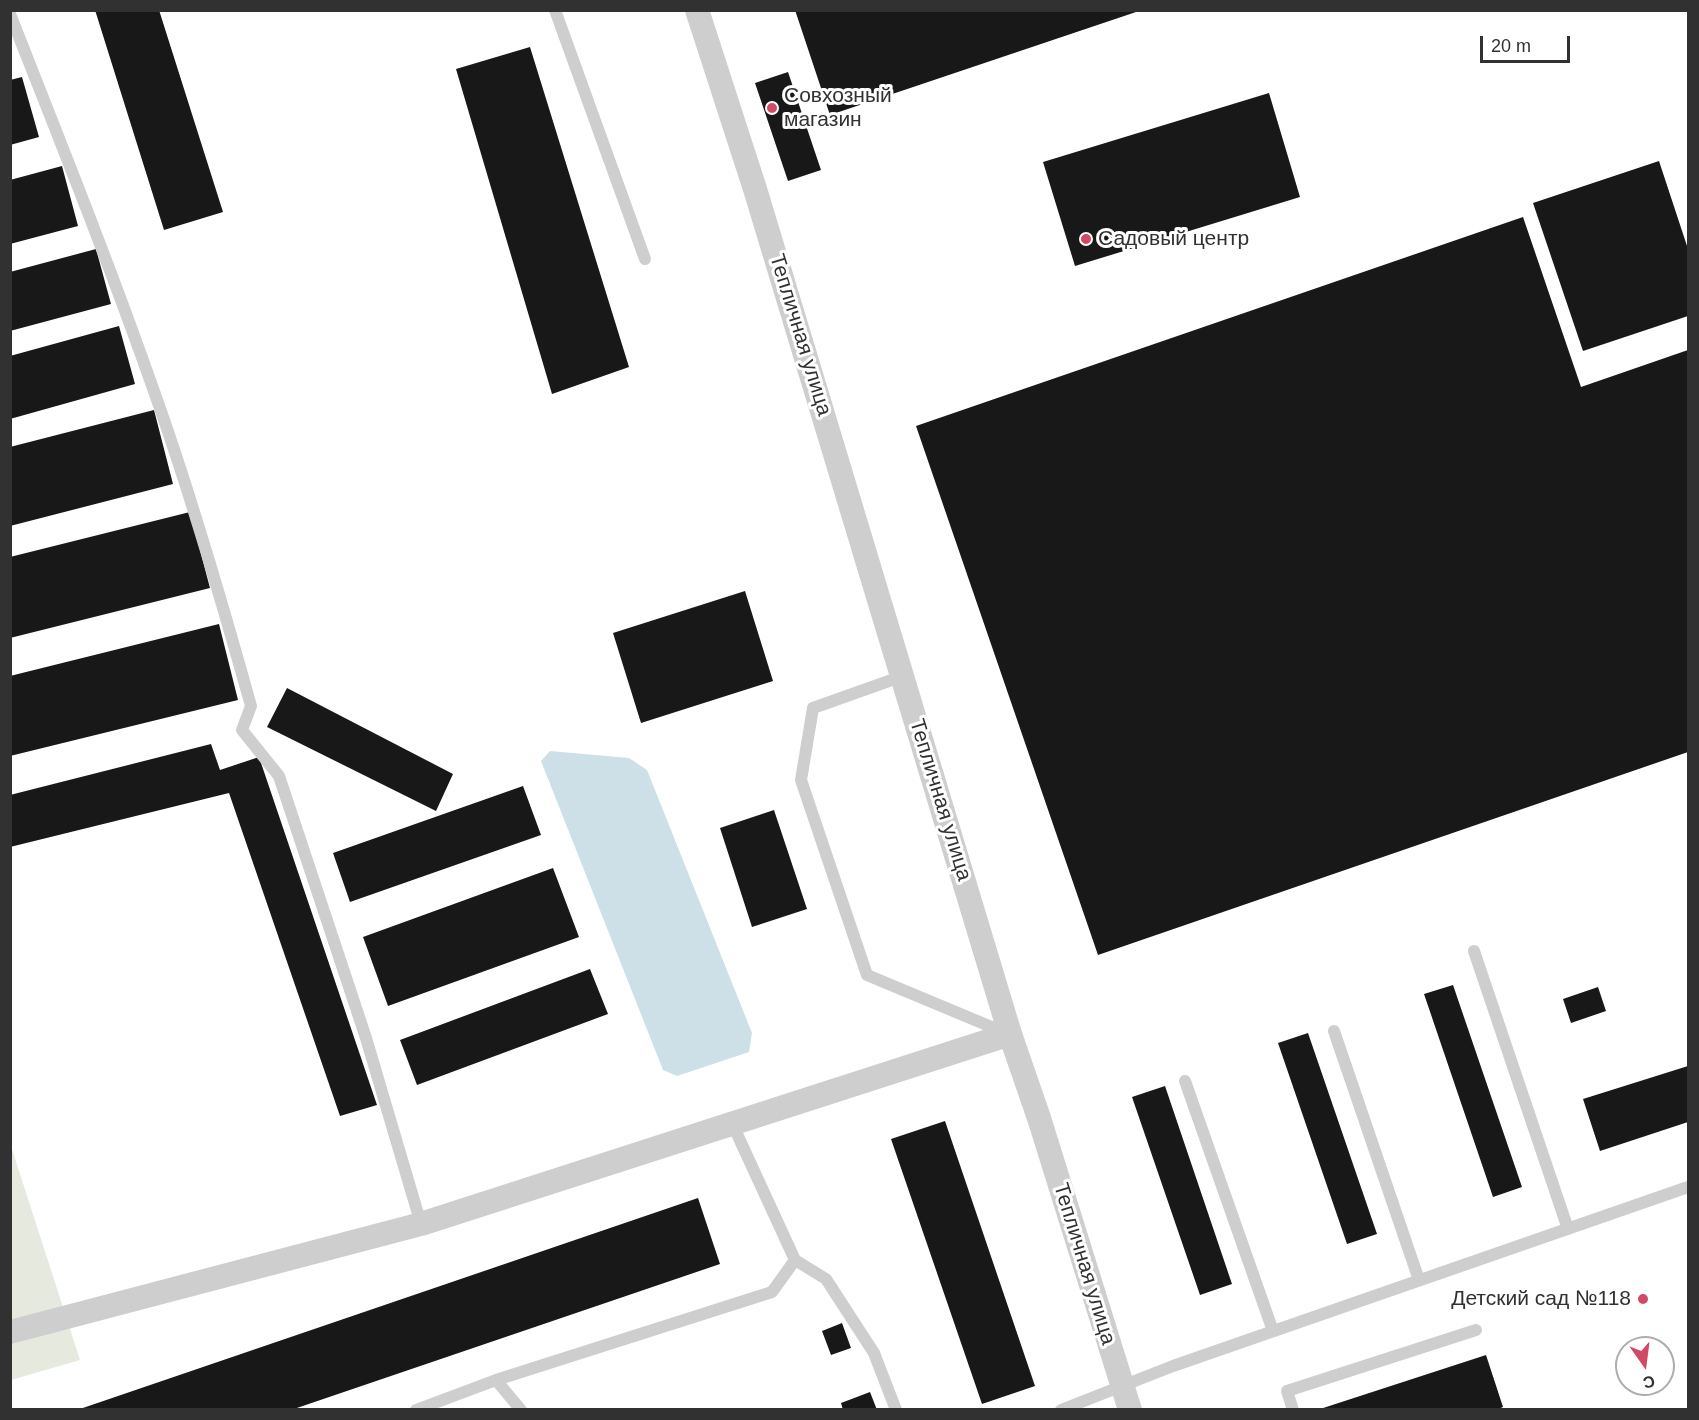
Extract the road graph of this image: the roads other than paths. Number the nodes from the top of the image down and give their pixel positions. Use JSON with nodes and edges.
{"nodes":[{"id":1,"x":555,"y":10,"type":"edge"},
{"id":2,"x":697,"y":10,"type":"edge"},
{"id":3,"x":10,"y":14,"type":"edge"},
{"id":4,"x":645,"y":259,"type":"dead end"},
{"id":5,"x":903,"y":676,"type":"junction"},
{"id":6,"x":1474,"y":951,"type":"dead end"},
{"id":7,"x":1334,"y":1031,"type":"dead end"},
{"id":8,"x":1010,"y":1035,"type":"junction"},
{"id":9,"x":1185,"y":1080,"type":"dead end"},
{"id":10,"x":732,"y":1124,"type":"junction"},
{"id":11,"x":1689,"y":1187,"type":"edge"},
{"id":12,"x":421,"y":1224,"type":"junction"},
{"id":13,"x":1568,"y":1229,"type":"junction"},
{"id":14,"x":795,"y":1260,"type":"junction"},
{"id":15,"x":1419,"y":1280,"type":"junction"},
{"id":16,"x":1476,"y":1330,"type":"dead end"},
{"id":17,"x":1273,"y":1331,"type":"junction"},
{"id":18,"x":10,"y":1332,"type":"edge"},
{"id":19,"x":496,"y":1380,"type":"junction"},
{"id":20,"x":1127,"y":1399,"type":"edge"},
{"id":21,"x":416,"y":1410,"type":"edge"},
{"id":22,"x":520,"y":1410,"type":"edge"},
{"id":23,"x":896,"y":1410,"type":"edge"},
{"id":24,"x":1060,"y":1410,"type":"edge"},
{"id":25,"x":1293,"y":1410,"type":"edge"}],
"edges":[{"from":1,"to":4,"type":"lane"},
{"from":2,"to":5,"type":"street","name":"Тепличная улица"},
{"from":3,"to":12,"type":"lane"},
{"from":5,"to":8,"type":"street","name":"Тепличная улица"},
{"from":5,"to":8,"type":"lane"},
{"from":6,"to":13,"type":"lane"},
{"from":7,"to":15,"type":"lane"},
{"from":8,"to":10,"type":"street"},
{"from":8,"to":20,"type":"street","name":"Тепличная улица"},
{"from":9,"to":17,"type":"lane"},
{"from":10,"to":12,"type":"street"},
{"from":10,"to":14,"type":"lane"},
{"from":11,"to":13,"type":"lane"},
{"from":12,"to":18,"type":"street"},
{"from":13,"to":15,"type":"lane"},
{"from":14,"to":19,"type":"lane"},
{"from":14,"to":23,"type":"lane"},
{"from":15,"to":17,"type":"lane"},
{"from":16,"to":25,"type":"lane"},
{"from":17,"to":20,"type":"lane"},
{"from":19,"to":21,"type":"lane"},
{"from":19,"to":22,"type":"lane"},
{"from":20,"to":24,"type":"lane"}]}
